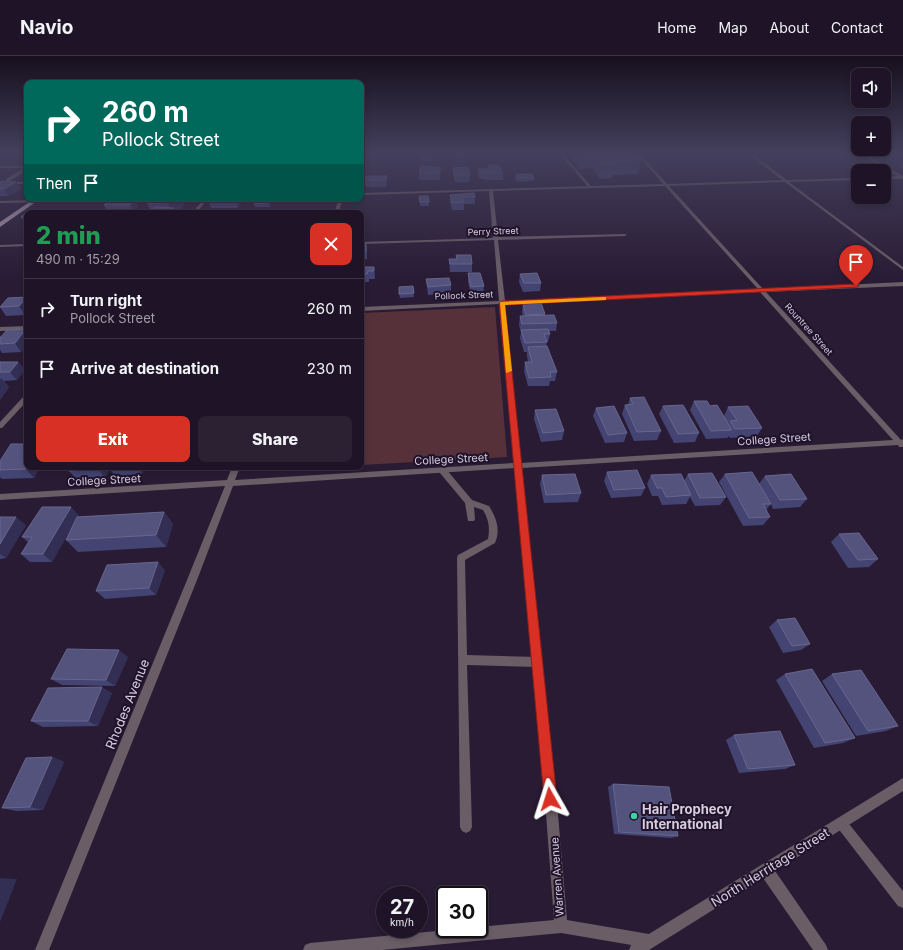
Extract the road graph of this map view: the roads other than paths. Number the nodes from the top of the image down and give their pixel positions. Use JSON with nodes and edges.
{"nodes":[{"id":1,"x":491,"y":195,"type":"edge"},
{"id":2,"x":674,"y":195,"type":"edge"},
{"id":3,"x":803,"y":195,"type":"edge"},
{"id":4,"x":24,"y":201,"type":"edge"},
{"id":5,"x":0,"y":202,"type":"edge"},
{"id":6,"x":33,"y":202,"type":"edge"},
{"id":7,"x":203,"y":202,"type":"edge"},
{"id":8,"x":197,"y":210,"type":"edge"},
{"id":9,"x":0,"y":224,"type":"edge"},
{"id":10,"x":625,"y":235,"type":"dead end"},
{"id":11,"x":496,"y":239,"type":"junction"},
{"id":12,"x":364,"y":243,"type":"edge"},
{"id":13,"x":24,"y":245,"type":"edge"},
{"id":14,"x":0,"y":246,"type":"edge"},
{"id":15,"x":903,"y":269,"type":"edge"},
{"id":16,"x":903,"y":284,"type":"edge"},
{"id":17,"x":762,"y":290,"type":"junction"},
{"id":18,"x":502,"y":303,"type":"junction"},
{"id":19,"x":364,"y":309,"type":"edge"},
{"id":20,"x":24,"y":328,"type":"edge"},
{"id":21,"x":0,"y":329,"type":"edge"},
{"id":22,"x":24,"y":400,"type":"edge"},
{"id":23,"x":0,"y":426,"type":"edge"},
{"id":24,"x":902,"y":443,"type":"edge"},
{"id":25,"x":517,"y":466,"type":"junction"},
{"id":26,"x":235,"y":470,"type":"edge"},
{"id":27,"x":442,"y":471,"type":"junction"},
{"id":28,"x":230,"y":484,"type":"junction"},
{"id":29,"x":0,"y":497,"type":"edge"},
{"id":30,"x":469,"y":502,"type":"junction"},
{"id":31,"x":472,"y":519,"type":"dead end"},
{"id":32,"x":475,"y":540,"type":"dead end"},
{"id":33,"x":477,"y":549,"type":"junction"},
{"id":34,"x":462,"y":660,"type":"junction"},
{"id":35,"x":536,"y":662,"type":"junction"},
{"id":36,"x":903,"y":784,"type":"edge"},
{"id":37,"x":841,"y":822,"type":"junction"},
{"id":38,"x":466,"y":827,"type":"dead end"},
{"id":39,"x":766,"y":870,"type":"junction"},
{"id":40,"x":903,"y":901,"type":"edge"},
{"id":41,"x":561,"y":926,"type":"junction"},
{"id":42,"x":649,"y":941,"type":"junction"},
{"id":43,"x":42,"y":950,"type":"edge"},
{"id":44,"x":310,"y":950,"type":"edge"},
{"id":45,"x":636,"y":950,"type":"edge"},
{"id":46,"x":821,"y":950,"type":"edge"}],
"edges":[{"from":1,"to":11,"type":"street","name":"Warren Avenue"},
{"from":2,"to":17,"type":"street","name":"Rountree Street"},
{"from":3,"to":15,"type":"street"},
{"from":4,"to":5,"type":"street"},
{"from":6,"to":9,"type":"main road"},
{"from":7,"to":8,"type":"street"},
{"from":10,"to":11,"type":"street","name":"Perry Street"},
{"from":11,"to":12,"type":"street","name":"Perry Street"},
{"from":11,"to":18,"type":"street","name":"Warren Avenue"},
{"from":13,"to":14,"type":"street"},
{"from":16,"to":17,"type":"street","name":"Pollock Street"},
{"from":17,"to":18,"type":"street","name":"Pollock Street"},
{"from":17,"to":24,"type":"street","name":"Rountree Street"},
{"from":18,"to":19,"type":"street","name":"Pollock Street"},
{"from":18,"to":25,"type":"street","name":"Warren Avenue"},
{"from":20,"to":21,"type":"street"},
{"from":22,"to":23,"type":"street"},
{"from":24,"to":25,"type":"street","name":"College Street"},
{"from":25,"to":27,"type":"street","name":"College Street"},
{"from":25,"to":35,"type":"street","name":"Warren Avenue"},
{"from":26,"to":28,"type":"street","name":"Rhodes Avenue"},
{"from":27,"to":28,"type":"street","name":"College Street"},
{"from":27,"to":30,"type":"street"},
{"from":28,"to":29,"type":"street","name":"College Street"},
{"from":28,"to":43,"type":"street","name":"Rhodes Avenue"},
{"from":30,"to":31,"type":"street"},
{"from":30,"to":33,"type":"street"},
{"from":32,"to":33,"type":"street"},
{"from":33,"to":34,"type":"street"},
{"from":34,"to":35,"type":"street"},
{"from":34,"to":38,"type":"street"},
{"from":35,"to":41,"type":"street","name":"Warren Avenue"},
{"from":36,"to":37,"type":"street","name":"North Herritage Street"},
{"from":37,"to":39,"type":"street","name":"North Herritage Street"},
{"from":37,"to":40,"type":"street"},
{"from":39,"to":42,"type":"street","name":"North Herritage Street"},
{"from":39,"to":46,"type":"street"},
{"from":41,"to":42,"type":"street","name":"Warren Avenue"},
{"from":41,"to":44,"type":"street"},
{"from":42,"to":45,"type":"street","name":"North Herritage Street"}]}
